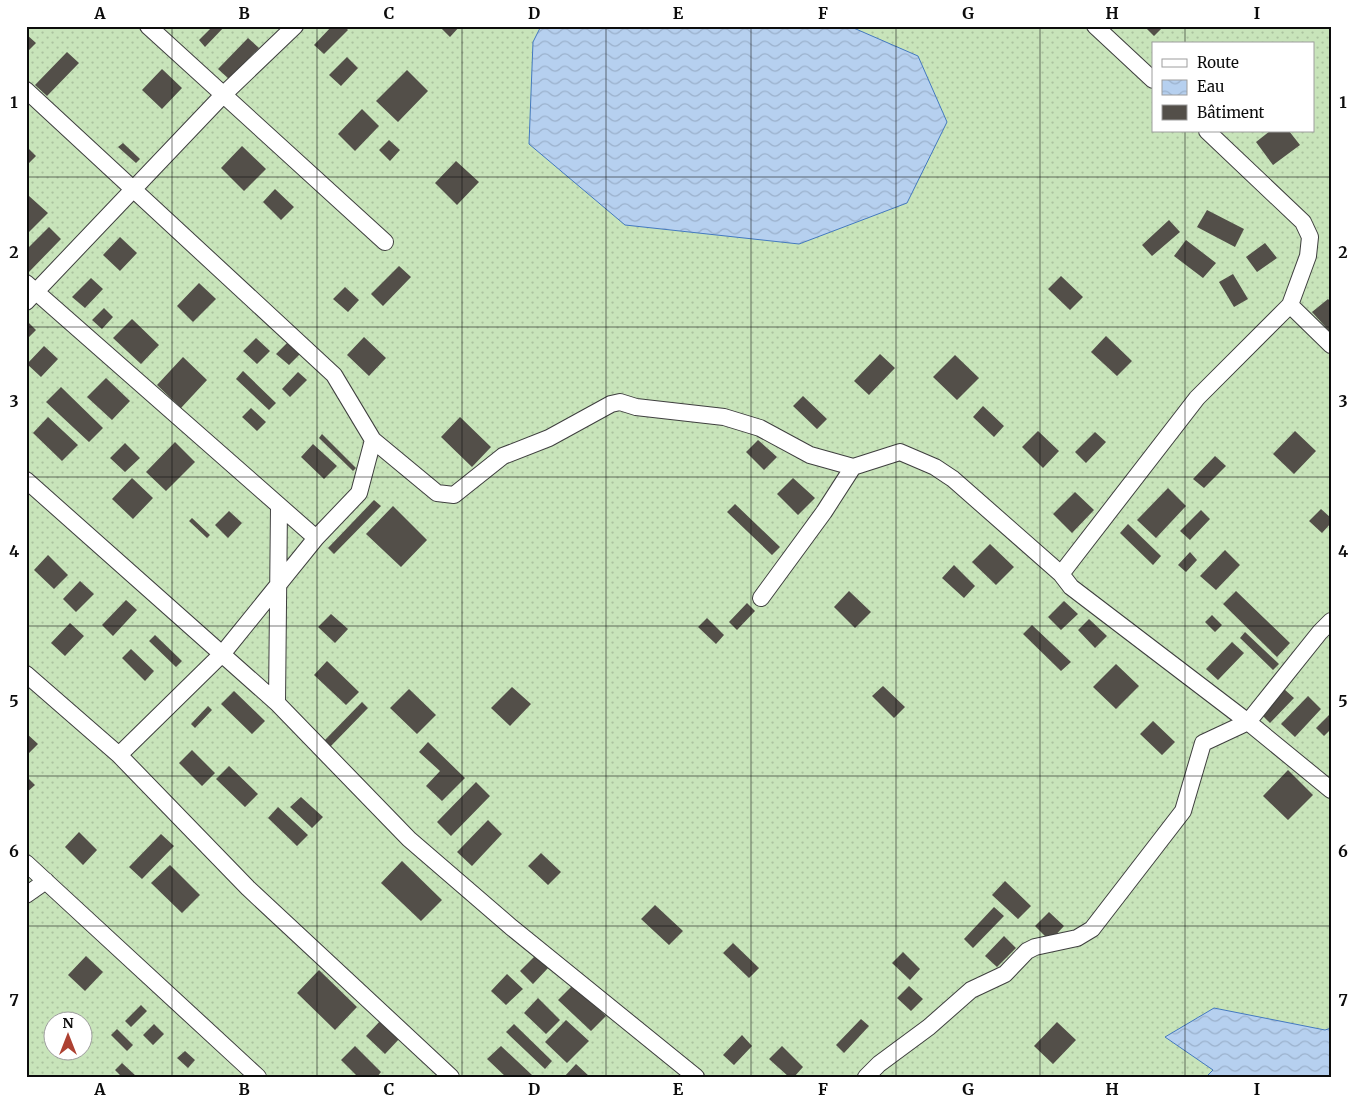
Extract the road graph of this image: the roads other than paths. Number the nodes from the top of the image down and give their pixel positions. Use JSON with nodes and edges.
{"nodes":[{"id":1,"x":148,"y":26,"type":"edge"},
{"id":2,"x":295,"y":26,"type":"edge"},
{"id":3,"x":1095,"y":26,"type":"edge"},
{"id":4,"x":1152,"y":79,"type":"edge"},
{"id":5,"x":26,"y":90,"type":"edge"},
{"id":6,"x":222,"y":95,"type":"junction"},
{"id":7,"x":1208,"y":132,"type":"edge"},
{"id":8,"x":133,"y":187,"type":"junction"},
{"id":9,"x":385,"y":242,"type":"dead end"},
{"id":10,"x":30,"y":292,"type":"edge"},
{"id":11,"x":1290,"y":305,"type":"junction"},
{"id":12,"x":1331,"y":345,"type":"edge"},
{"id":13,"x":373,"y":440,"type":"junction"},
{"id":14,"x":853,"y":467,"type":"junction"},
{"id":15,"x":26,"y":480,"type":"edge"},
{"id":16,"x":279,"y":506,"type":"junction"},
{"id":17,"x":316,"y":538,"type":"junction"},
{"id":18,"x":1061,"y":574,"type":"junction"},
{"id":19,"x":277,"y":587,"type":"junction"},
{"id":20,"x":761,"y":598,"type":"dead end"},
{"id":21,"x":1331,"y":622,"type":"edge"},
{"id":22,"x":222,"y":653,"type":"junction"},
{"id":23,"x":26,"y":674,"type":"edge"},
{"id":24,"x":277,"y":703,"type":"junction"},
{"id":25,"x":1248,"y":722,"type":"junction"},
{"id":26,"x":119,"y":756,"type":"junction"},
{"id":27,"x":1331,"y":790,"type":"edge"},
{"id":28,"x":26,"y":863,"type":"edge"},
{"id":29,"x":46,"y":881,"type":"junction"},
{"id":30,"x":26,"y":896,"type":"edge"},
{"id":31,"x":445,"y":1075,"type":"edge"},
{"id":32,"x":258,"y":1077,"type":"edge"},
{"id":33,"x":696,"y":1077,"type":"edge"},
{"id":34,"x":866,"y":1077,"type":"edge"}],
"edges":[{"from":1,"to":6,"type":"street"},
{"from":2,"to":6,"type":"street"},
{"from":3,"to":4,"type":"street"},
{"from":5,"to":8,"type":"street"},
{"from":6,"to":8,"type":"street"},
{"from":6,"to":9,"type":"street"},
{"from":7,"to":11,"type":"street"},
{"from":8,"to":10,"type":"street"},
{"from":8,"to":13,"type":"street"},
{"from":10,"to":16,"type":"street"},
{"from":11,"to":12,"type":"street"},
{"from":11,"to":18,"type":"street"},
{"from":13,"to":14,"type":"street"},
{"from":13,"to":17,"type":"street"},
{"from":14,"to":18,"type":"street"},
{"from":14,"to":20,"type":"street"},
{"from":15,"to":22,"type":"street"},
{"from":16,"to":17,"type":"street"},
{"from":16,"to":19,"type":"street"},
{"from":17,"to":19,"type":"street"},
{"from":18,"to":25,"type":"street"},
{"from":19,"to":22,"type":"street"},
{"from":19,"to":24,"type":"street"},
{"from":21,"to":25,"type":"street"},
{"from":22,"to":24,"type":"street"},
{"from":22,"to":26,"type":"street"},
{"from":23,"to":26,"type":"street"},
{"from":24,"to":33,"type":"street"},
{"from":25,"to":27,"type":"street"},
{"from":25,"to":34,"type":"street"},
{"from":26,"to":31,"type":"street"},
{"from":28,"to":29,"type":"street"},
{"from":29,"to":30,"type":"street"},
{"from":29,"to":32,"type":"street"}]}
